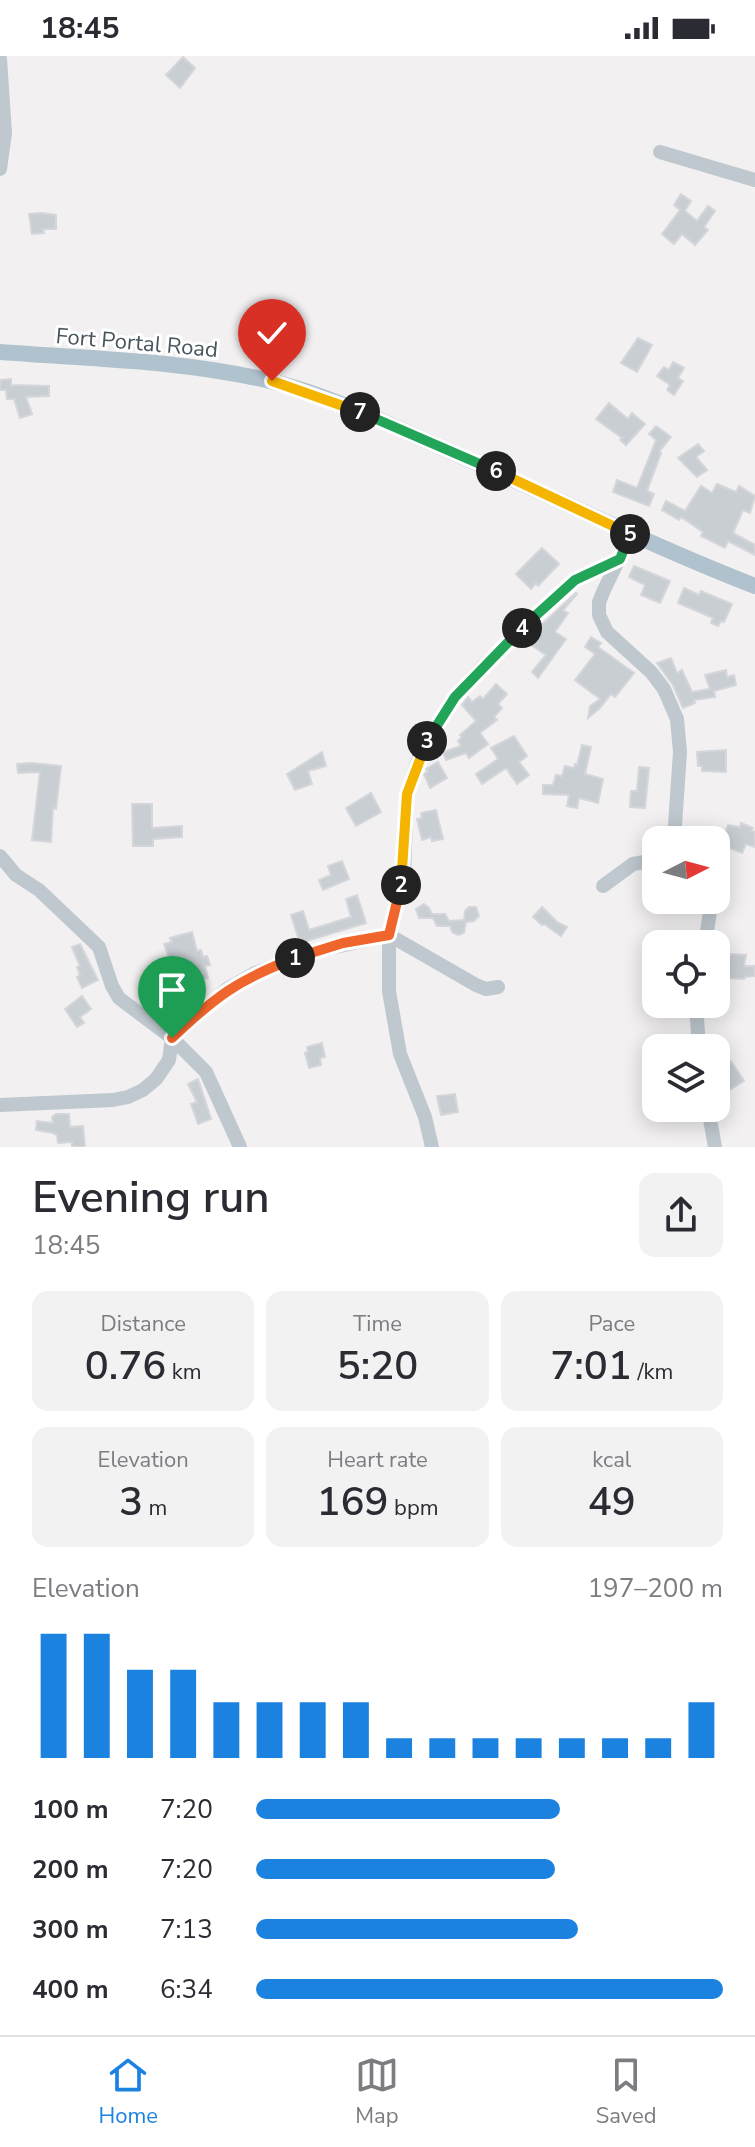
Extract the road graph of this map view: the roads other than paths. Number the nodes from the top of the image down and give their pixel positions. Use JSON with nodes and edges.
{"nodes":[{"id":1,"x":0,"y":59,"type":"edge"},
{"id":2,"x":660,"y":152,"type":"dead end"},
{"id":3,"x":0,"y":169,"type":"edge"},
{"id":4,"x":755,"y":180,"type":"edge"},
{"id":5,"x":0,"y":352,"type":"edge"},
{"id":6,"x":631,"y":534,"type":"junction"},
{"id":7,"x":620,"y":559,"type":"junction"},
{"id":8,"x":755,"y":586,"type":"edge"},
{"id":9,"x":675,"y":826,"type":"edge"},
{"id":10,"x":0,"y":856,"type":"edge"},
{"id":11,"x":642,"y":862,"type":"edge"},
{"id":12,"x":0,"y":875,"type":"edge"},
{"id":13,"x":16,"y":875,"type":"junction"},
{"id":14,"x":603,"y":886,"type":"dead end"},
{"id":15,"x":389,"y":935,"type":"junction"},
{"id":16,"x":498,"y":987,"type":"dead end"},
{"id":17,"x":172,"y":1038,"type":"junction"},
{"id":18,"x":0,"y":1105,"type":"edge"},
{"id":19,"x":711,"y":1122,"type":"edge"},
{"id":20,"x":240,"y":1147,"type":"edge"},
{"id":21,"x":432,"y":1147,"type":"edge"},
{"id":22,"x":715,"y":1147,"type":"edge"}],
"edges":[{"from":1,"to":3,"type":"street"},
{"from":2,"to":4,"type":"street"},
{"from":5,"to":6,"type":"main road","name":"Fort Portal Road"},
{"from":6,"to":7,"type":"street"},
{"from":6,"to":8,"type":"main road","name":"Fort Portal Road"},
{"from":7,"to":9,"type":"street"},
{"from":7,"to":15,"type":"street"},
{"from":10,"to":13,"type":"street"},
{"from":11,"to":14,"type":"street"},
{"from":12,"to":13,"type":"street"},
{"from":13,"to":17,"type":"street"},
{"from":15,"to":16,"type":"street"},
{"from":15,"to":17,"type":"street"},
{"from":15,"to":21,"type":"street"},
{"from":17,"to":18,"type":"street"},
{"from":17,"to":20,"type":"street"},
{"from":19,"to":22,"type":"street"}]}
